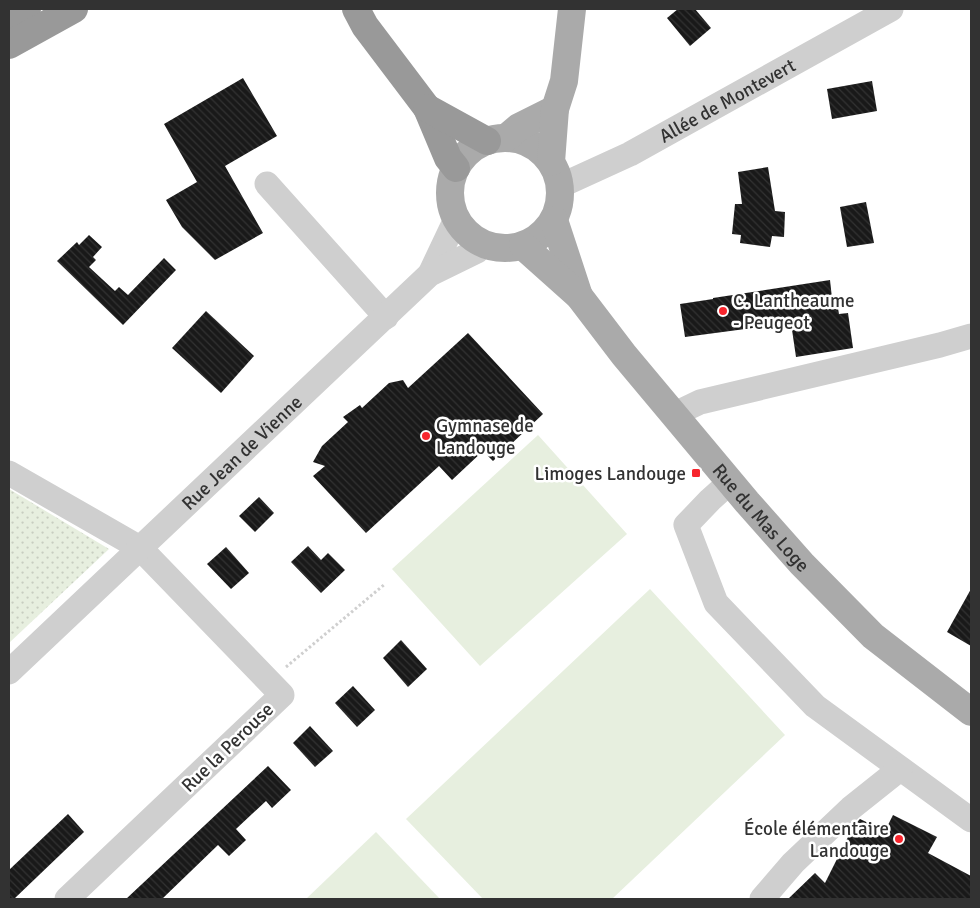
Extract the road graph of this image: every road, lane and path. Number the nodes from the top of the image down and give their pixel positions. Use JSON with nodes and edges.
{"nodes":[{"id":1,"x":27,"y":9,"type":"edge"},
{"id":2,"x":74,"y":9,"type":"edge"},
{"id":3,"x":572,"y":9,"type":"edge"},
{"id":4,"x":891,"y":9,"type":"edge"},
{"id":5,"x":356,"y":15,"type":"edge"},
{"id":6,"x":9,"y":20,"type":"edge"},
{"id":7,"x":9,"y":45,"type":"edge"},
{"id":8,"x":427,"y":108,"type":"junction"},
{"id":9,"x":556,"y":109,"type":"junction"},
{"id":10,"x":497,"y":139,"type":"junction"},
{"id":11,"x":456,"y":168,"type":"junction"},
{"id":12,"x":556,"y":174,"type":"junction"},
{"id":13,"x":267,"y":184,"type":"dead end"},
{"id":14,"x":456,"y":219,"type":"junction"},
{"id":15,"x":554,"y":220,"type":"junction"},
{"id":16,"x":482,"y":244,"type":"junction"},
{"id":17,"x":523,"y":246,"type":"junction"},
{"id":18,"x":430,"y":274,"type":"junction"},
{"id":19,"x":579,"y":296,"type":"junction"},
{"id":20,"x":386,"y":317,"type":"junction"},
{"id":21,"x":971,"y":336,"type":"edge"},
{"id":22,"x":674,"y":414,"type":"junction"},
{"id":23,"x":9,"y":473,"type":"edge"},
{"id":24,"x":730,"y":482,"type":"junction"},
{"id":25,"x":140,"y":548,"type":"junction"},
{"id":26,"x":385,"y":584,"type":"dead end"},
{"id":27,"x":9,"y":672,"type":"edge"},
{"id":28,"x":269,"y":682,"type":"junction"},
{"id":29,"x":971,"y":712,"type":"edge"},
{"id":30,"x":900,"y":769,"type":"junction"},
{"id":31,"x":971,"y":820,"type":"edge"},
{"id":32,"x":67,"y":899,"type":"edge"},
{"id":33,"x":762,"y":899,"type":"edge"}],
"edges":[{"from":1,"to":6,"type":"highway"},
{"from":2,"to":7,"type":"highway"},
{"from":3,"to":9,"type":"main road"},
{"from":4,"to":12,"type":"street","name":"Allée de Montevert"},
{"from":5,"to":8,"type":"highway"},
{"from":8,"to":10,"type":"highway"},
{"from":8,"to":11,"type":"highway"},
{"from":9,"to":10,"type":"main road"},
{"from":9,"to":12,"type":"main road"},
{"from":10,"to":11,"type":"main road"},
{"from":10,"to":12,"type":"main road"},
{"from":11,"to":14,"type":"main road"},
{"from":12,"to":15,"type":"main road"},
{"from":13,"to":20,"type":"street"},
{"from":14,"to":16,"type":"main road"},
{"from":14,"to":18,"type":"street"},
{"from":15,"to":17,"type":"main road"},
{"from":15,"to":19,"type":"main road","name":"Rue du Mas Loge"},
{"from":16,"to":17,"type":"main road"},
{"from":16,"to":18,"type":"street","name":"Rue Jean de Vienne"},
{"from":17,"to":19,"type":"main road","name":"Rue du Mas Loge"},
{"from":18,"to":20,"type":"street","name":"Rue Jean de Vienne"},
{"from":19,"to":22,"type":"main road","name":"Rue du Mas Loge"},
{"from":20,"to":25,"type":"street","name":"Rue Jean de Vienne"},
{"from":21,"to":22,"type":"street"},
{"from":22,"to":24,"type":"main road","name":"Rue du Mas Loge"},
{"from":23,"to":25,"type":"street","name":"Rue la Perouse"},
{"from":24,"to":29,"type":"main road","name":"Rue du Mas Loge"},
{"from":24,"to":30,"type":"street"},
{"from":25,"to":27,"type":"street","name":"Rue Jean de Vienne"},
{"from":25,"to":28,"type":"street","name":"Rue la Perouse"},
{"from":26,"to":28,"type":"path"},
{"from":28,"to":32,"type":"street","name":"Rue la Perouse"},
{"from":30,"to":31,"type":"street"},
{"from":30,"to":33,"type":"street"}]}
